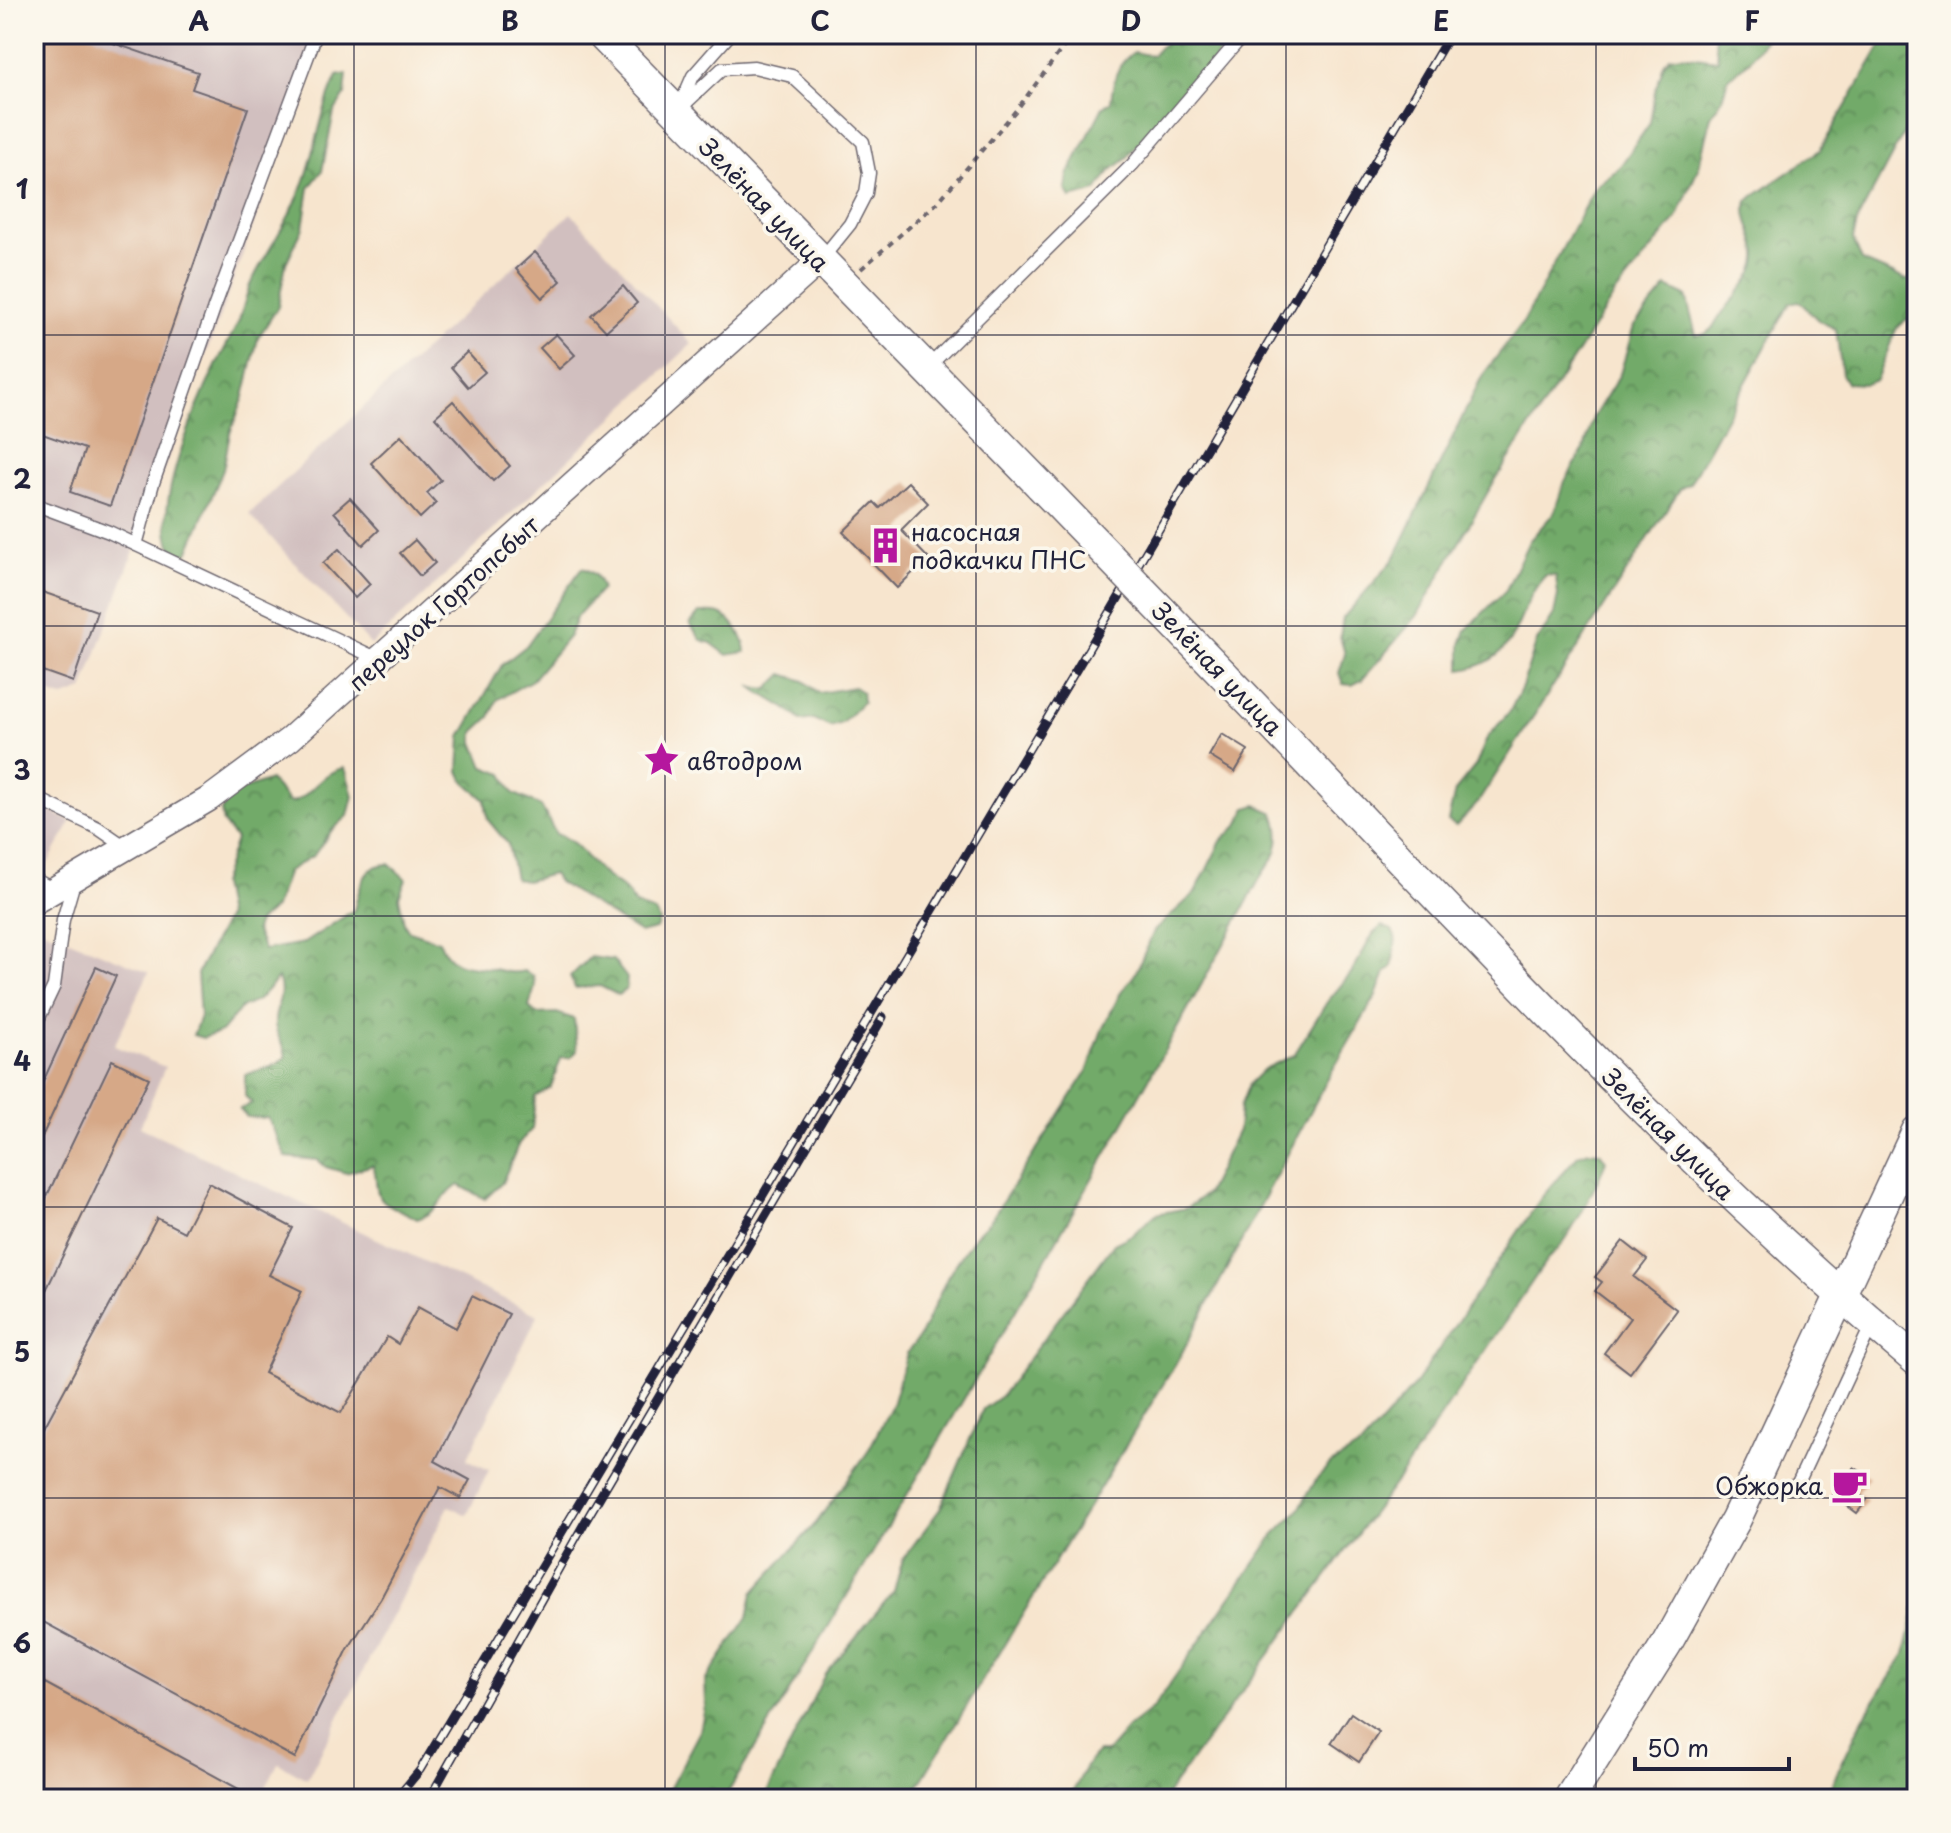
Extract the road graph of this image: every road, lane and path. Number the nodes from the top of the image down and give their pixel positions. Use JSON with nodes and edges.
{"nodes":[{"id":1,"x":316,"y":34,"type":"edge"},
{"id":2,"x":601,"y":34,"type":"edge"},
{"id":3,"x":730,"y":34,"type":"edge"},
{"id":4,"x":1073,"y":34,"type":"edge"},
{"id":5,"x":1244,"y":34,"type":"edge"},
{"id":6,"x":676,"y":112,"type":"junction"},
{"id":7,"x":820,"y":261,"type":"junction"},
{"id":8,"x":844,"y":285,"type":"junction"},
{"id":9,"x":926,"y":369,"type":"junction"},
{"id":10,"x":34,"y":504,"type":"edge"},
{"id":11,"x":136,"y":545,"type":"junction"},
{"id":12,"x":381,"y":660,"type":"junction"},
{"id":13,"x":34,"y":797,"type":"edge"},
{"id":14,"x":129,"y":849,"type":"junction"},
{"id":15,"x":34,"y":879,"type":"edge"},
{"id":16,"x":66,"y":886,"type":"junction"},
{"id":17,"x":34,"y":902,"type":"edge"},
{"id":18,"x":34,"y":1028,"type":"edge"},
{"id":19,"x":1917,"y":1131,"type":"edge"},
{"id":20,"x":1840,"y":1296,"type":"junction"},
{"id":21,"x":1872,"y":1323,"type":"junction"},
{"id":22,"x":1917,"y":1361,"type":"edge"},
{"id":23,"x":1747,"y":1495,"type":"junction"},
{"id":24,"x":1569,"y":1799,"type":"edge"}],
"edges":[{"from":1,"to":11,"type":"lane"},
{"from":2,"to":6,"type":"street","name":"Зелёная улица"},
{"from":3,"to":6,"type":"lane"},
{"from":4,"to":8,"type":"path"},
{"from":5,"to":9,"type":"lane"},
{"from":6,"to":7,"type":"street","name":"Зелёная улица"},
{"from":6,"to":7,"type":"lane"},
{"from":7,"to":8,"type":"street","name":"Зелёная улица"},
{"from":7,"to":12,"type":"street","name":"переулок Гортопсбыт"},
{"from":8,"to":9,"type":"street","name":"Зелёная улица"},
{"from":9,"to":20,"type":"street","name":"Зелёная улица","bridge":true},
{"from":10,"to":11,"type":"lane"},
{"from":11,"to":12,"type":"lane"},
{"from":12,"to":14,"type":"street","name":"переулок Гортопсбыт"},
{"from":13,"to":14,"type":"lane"},
{"from":14,"to":16,"type":"street","name":"переулок Гортопсбыт"},
{"from":15,"to":16,"type":"lane"},
{"from":16,"to":17,"type":"street","name":"переулок Гортопсбыт"},
{"from":16,"to":18,"type":"lane"},
{"from":19,"to":20,"type":"street"},
{"from":20,"to":21,"type":"street","name":"Зелёная улица"},
{"from":20,"to":23,"type":"street"},
{"from":21,"to":22,"type":"street","name":"Зелёная улица"},
{"from":21,"to":23,"type":"lane"},
{"from":23,"to":24,"type":"street"}]}
